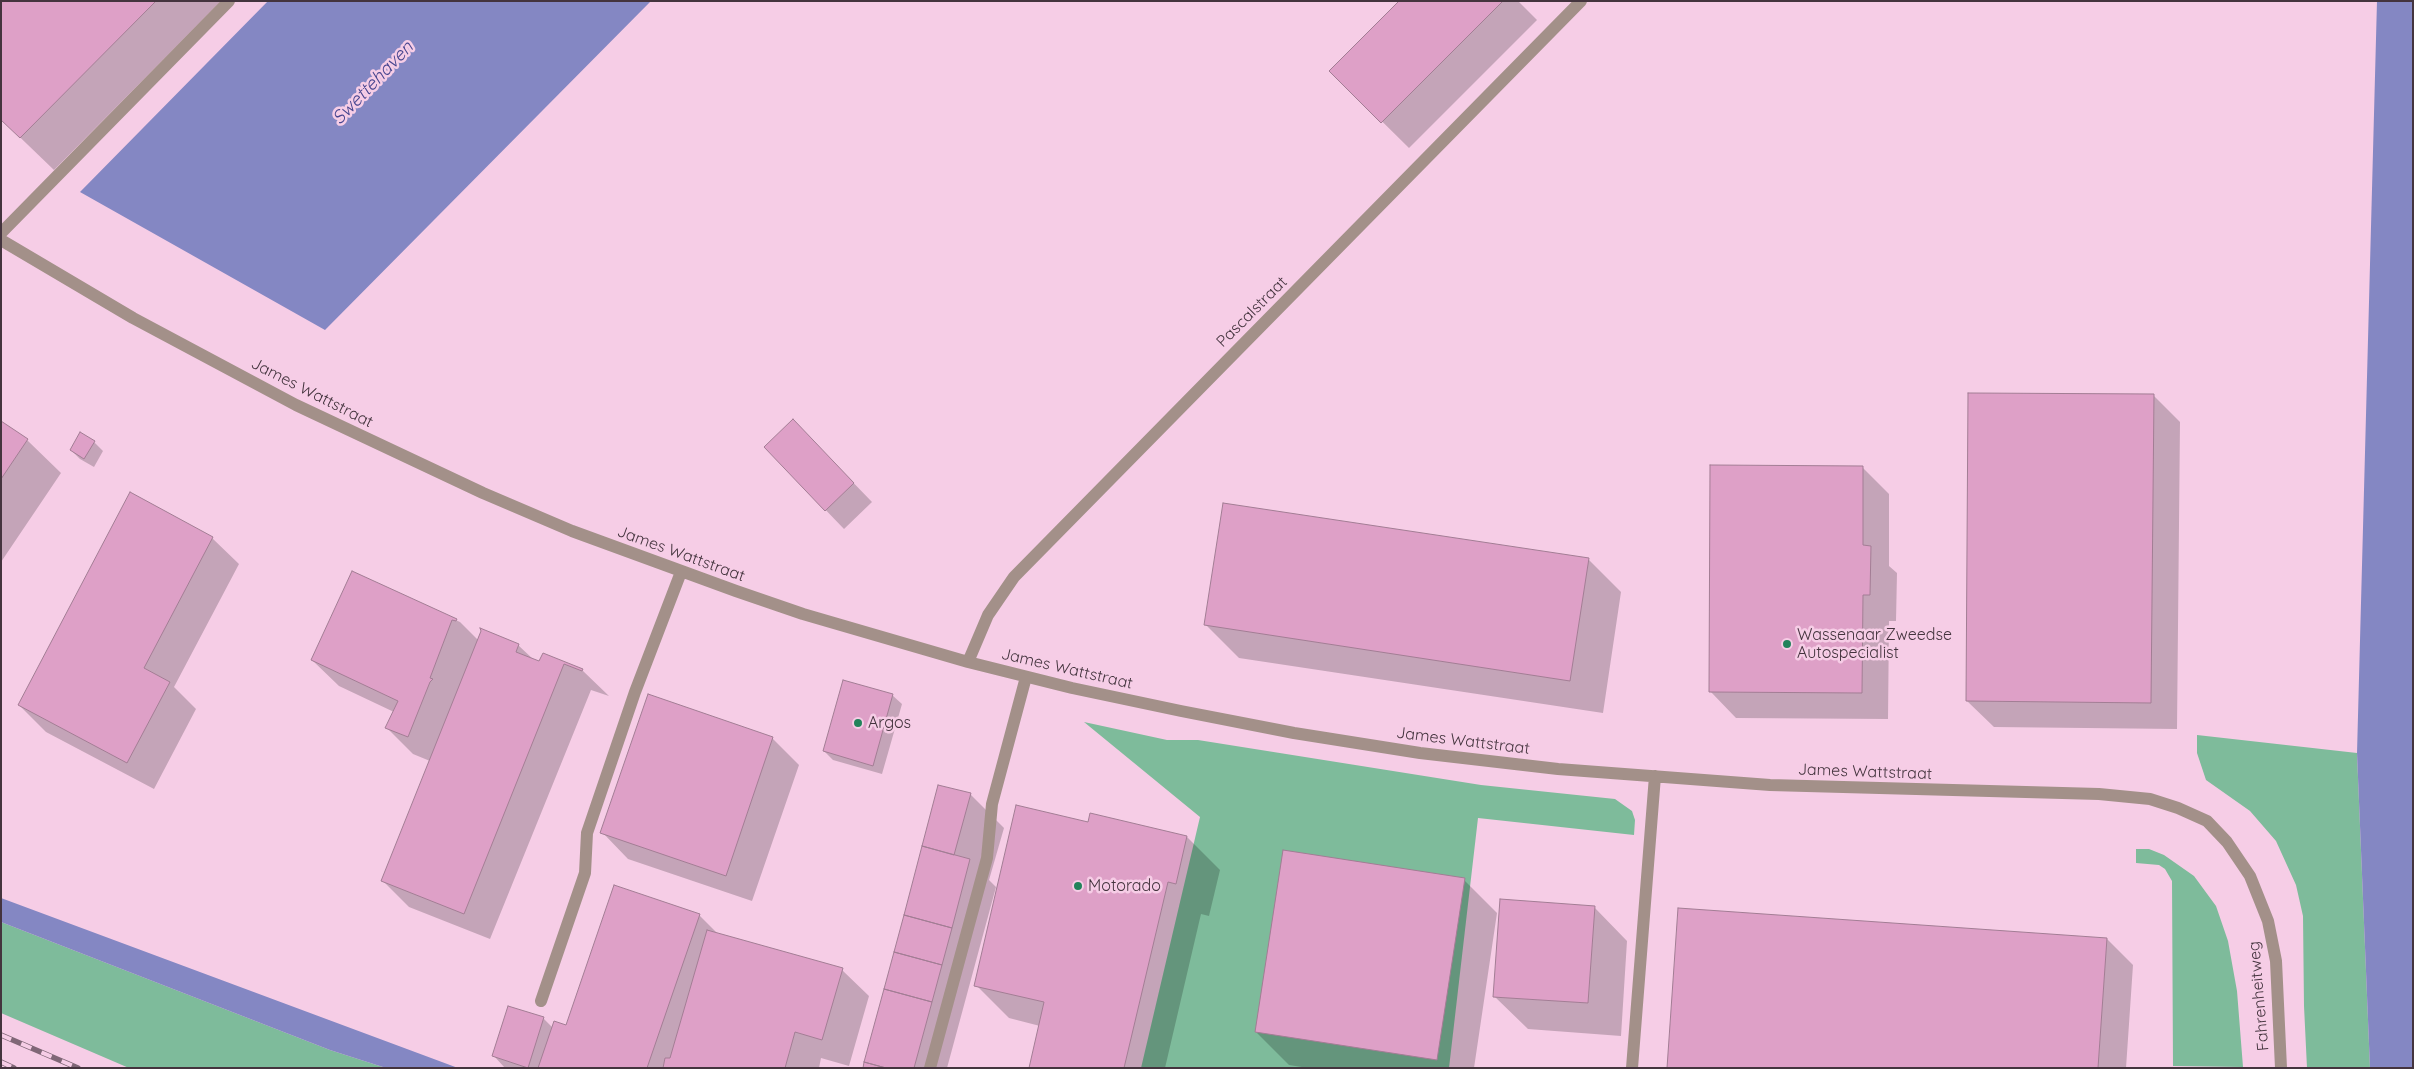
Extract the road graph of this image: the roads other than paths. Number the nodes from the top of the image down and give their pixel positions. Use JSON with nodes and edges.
{"nodes":[{"id":1,"x":230,"y":1,"type":"edge"},
{"id":2,"x":1581,"y":1,"type":"edge"},
{"id":3,"x":1,"y":233,"type":"edge"},
{"id":4,"x":1,"y":240,"type":"edge"},
{"id":5,"x":680,"y":572,"type":"junction"},
{"id":6,"x":968,"y":662,"type":"junction"},
{"id":7,"x":1026,"y":677,"type":"junction"},
{"id":8,"x":1655,"y":776,"type":"junction"},
{"id":9,"x":2207,"y":821,"type":"joint"},
{"id":10,"x":541,"y":1001,"type":"dead end"},
{"id":11,"x":930,"y":1068,"type":"edge"},
{"id":12,"x":1632,"y":1068,"type":"edge"},
{"id":13,"x":2281,"y":1068,"type":"edge"}],
"edges":[{"from":1,"to":3,"type":"street"},
{"from":2,"to":6,"type":"street","name":"Pascalstraat"},
{"from":4,"to":5,"type":"street","name":"James Wattstraat"},
{"from":5,"to":6,"type":"street","name":"James Wattstraat"},
{"from":5,"to":10,"type":"street"},
{"from":6,"to":7,"type":"street","name":"James Wattstraat"},
{"from":7,"to":8,"type":"street","name":"James Wattstraat"},
{"from":7,"to":11,"type":"street"},
{"from":8,"to":9,"type":"street","name":"James Wattstraat"},
{"from":8,"to":12,"type":"street"},
{"from":9,"to":13,"type":"street","name":"Fahrenheitweg"}]}
